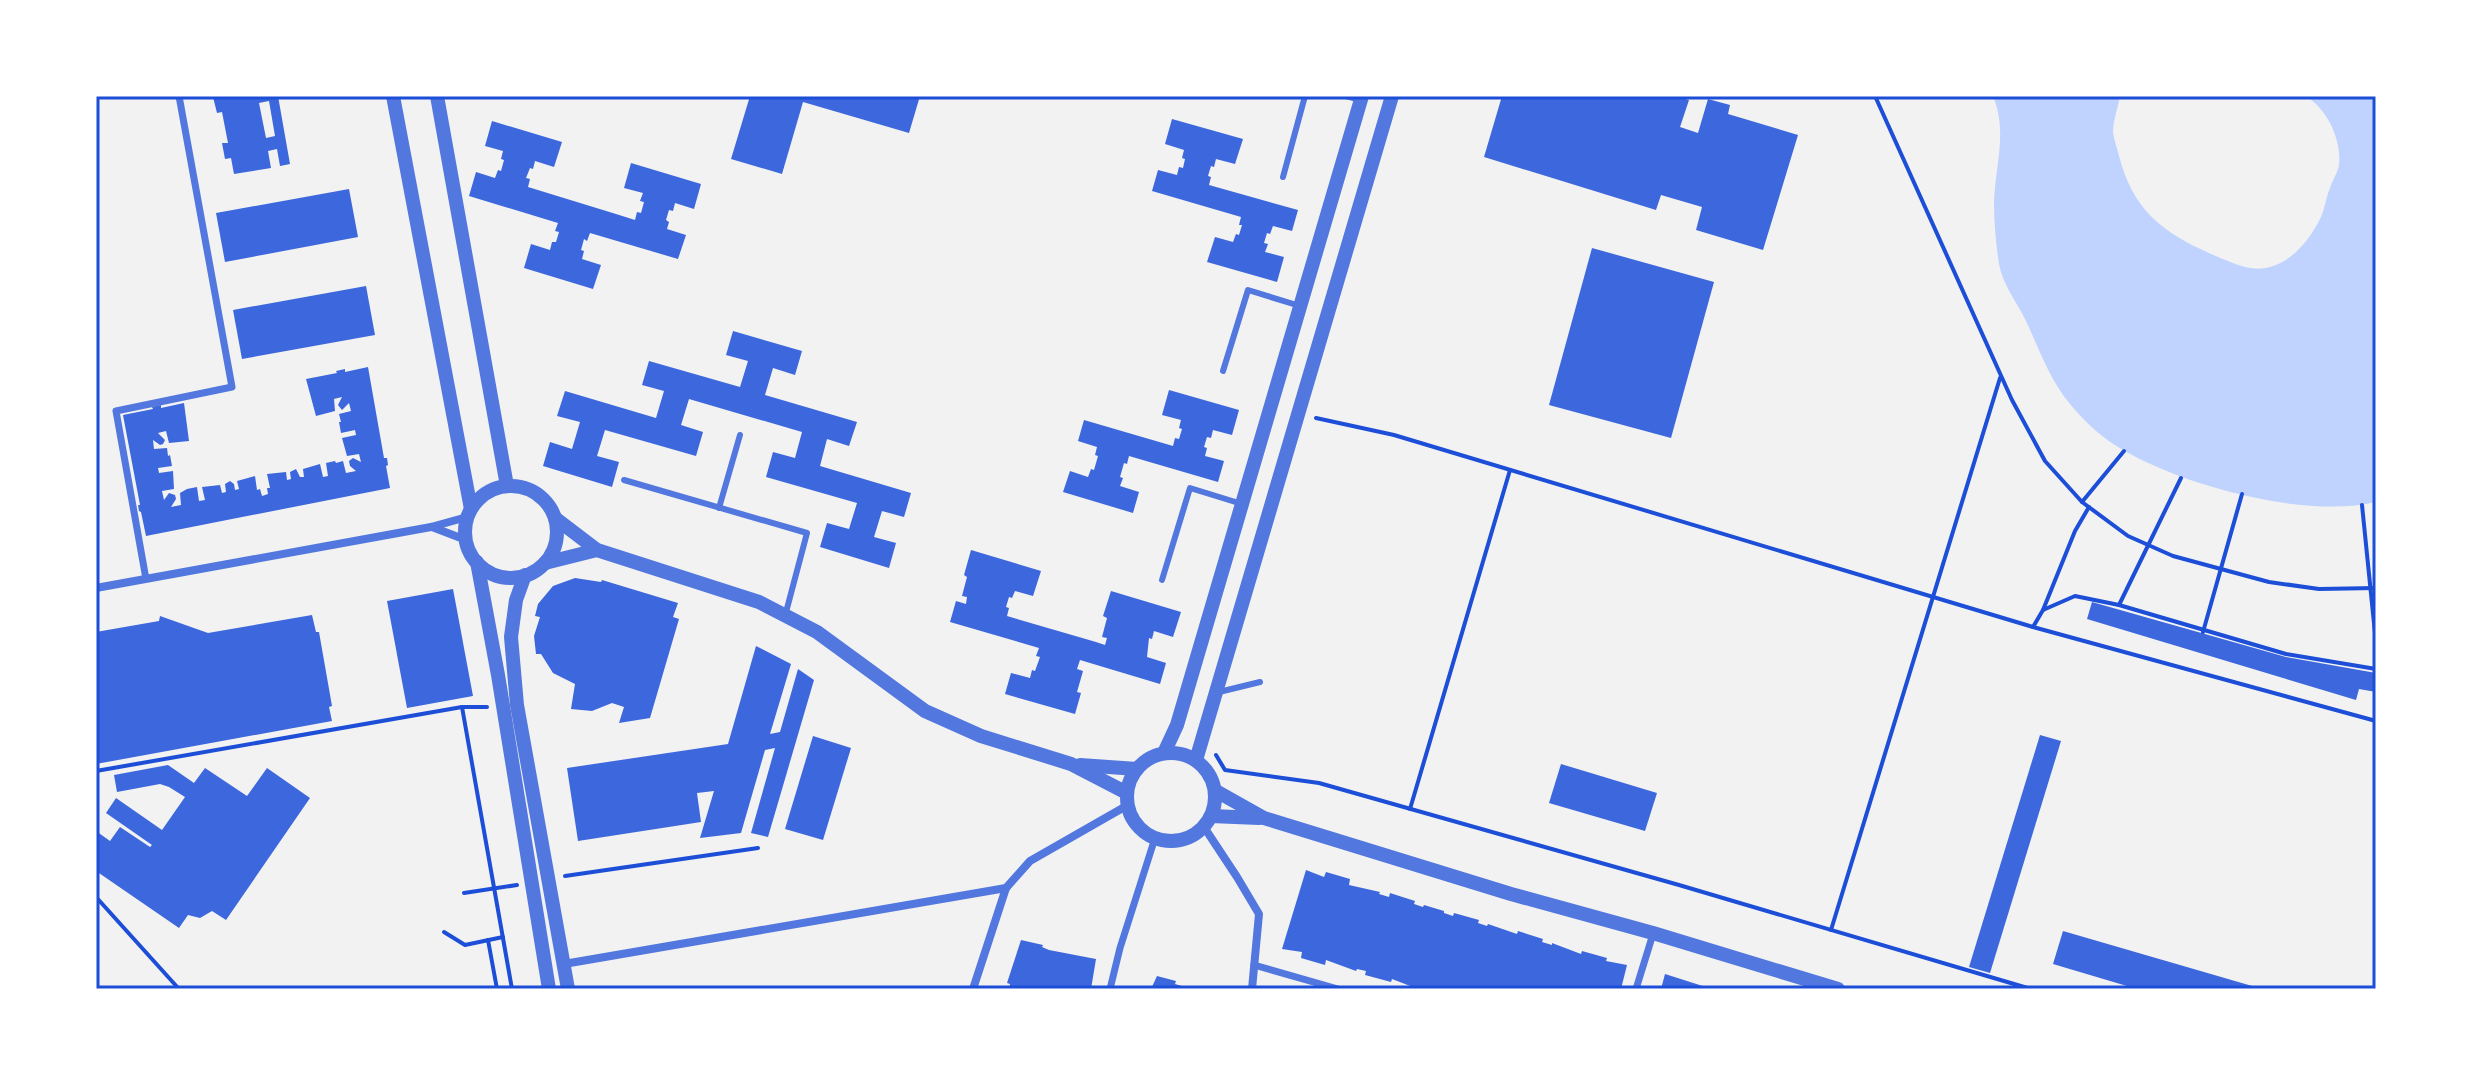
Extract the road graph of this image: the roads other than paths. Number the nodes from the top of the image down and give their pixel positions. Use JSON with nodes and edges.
{"nodes":[{"id":1,"x":179,"y":96,"type":"edge"},
{"id":2,"x":393,"y":96,"type":"edge"},
{"id":3,"x":437,"y":96,"type":"edge"},
{"id":4,"x":1305,"y":96,"type":"edge"},
{"id":5,"x":1392,"y":96,"type":"edge"},
{"id":6,"x":1356,"y":97,"type":"edge"},
{"id":7,"x":1283,"y":177,"type":"dead end"},
{"id":8,"x":1300,"y":306,"type":"junction"},
{"id":9,"x":1223,"y":371,"type":"dead end"},
{"id":10,"x":740,"y":435,"type":"dead end"},
{"id":11,"x":624,"y":480,"type":"dead end"},
{"id":12,"x":507,"y":486,"type":"junction"},
{"id":13,"x":1242,"y":504,"type":"junction"},
{"id":14,"x":719,"y":508,"type":"junction"},
{"id":15,"x":469,"y":513,"type":"junction"},
{"id":16,"x":555,"y":518,"type":"junction"},
{"id":17,"x":431,"y":527,"type":"junction"},
{"id":18,"x":466,"y":540,"type":"junction"},
{"id":19,"x":597,"y":550,"type":"junction"},
{"id":20,"x":477,"y":562,"type":"junction"},
{"id":21,"x":545,"y":563,"type":"junction"},
{"id":22,"x":525,"y":575,"type":"junction"},
{"id":23,"x":146,"y":579,"type":"junction"},
{"id":24,"x":1162,"y":580,"type":"dead end"},
{"id":25,"x":96,"y":588,"type":"edge"},
{"id":26,"x":785,"y":616,"type":"junction"},
{"id":27,"x":1260,"y":682,"type":"dead end"},
{"id":28,"x":1215,"y":693,"type":"junction"},
{"id":29,"x":1164,"y":753,"type":"junction"},
{"id":30,"x":1196,"y":760,"type":"junction"},
{"id":31,"x":1071,"y":764,"type":"junction"},
{"id":32,"x":1137,"y":769,"type":"junction"},
{"id":33,"x":1216,"y":791,"type":"junction"},
{"id":34,"x":1127,"y":799,"type":"junction"},
{"id":35,"x":1264,"y":818,"type":"junction"},
{"id":36,"x":1208,"y":822,"type":"junction"},
{"id":37,"x":1155,"y":838,"type":"junction"},
{"id":38,"x":1006,"y":888,"type":"junction"},
{"id":39,"x":1653,"y":933,"type":"junction"},
{"id":40,"x":564,"y":964,"type":"junction"},
{"id":41,"x":1254,"y":965,"type":"junction"},
{"id":42,"x":549,"y":989,"type":"edge"},
{"id":43,"x":568,"y":989,"type":"edge"},
{"id":44,"x":973,"y":989,"type":"edge"},
{"id":45,"x":1110,"y":989,"type":"edge"},
{"id":46,"x":1252,"y":989,"type":"edge"},
{"id":47,"x":1338,"y":989,"type":"edge"},
{"id":48,"x":1636,"y":989,"type":"edge"},
{"id":49,"x":1838,"y":989,"type":"edge"}],
"edges":[{"from":1,"to":23,"type":"street"},
{"from":2,"to":15,"type":"street"},
{"from":3,"to":12,"type":"street"},
{"from":4,"to":7,"type":"lane"},
{"from":5,"to":28,"type":"street"},
{"from":6,"to":8,"type":"street"},
{"from":8,"to":9,"type":"lane"},
{"from":8,"to":13,"type":"street"},
{"from":10,"to":14,"type":"lane"},
{"from":11,"to":14,"type":"lane"},
{"from":12,"to":15,"type":"street"},
{"from":12,"to":16,"type":"street"},
{"from":13,"to":24,"type":"lane"},
{"from":13,"to":29,"type":"street"},
{"from":14,"to":26,"type":"lane"},
{"from":15,"to":17,"type":"street"},
{"from":15,"to":18,"type":"street"},
{"from":16,"to":19,"type":"street"},
{"from":16,"to":21,"type":"street"},
{"from":17,"to":18,"type":"street"},
{"from":17,"to":23,"type":"street"},
{"from":18,"to":20,"type":"street"},
{"from":19,"to":21,"type":"street"},
{"from":19,"to":26,"type":"street"},
{"from":20,"to":22,"type":"street"},
{"from":20,"to":42,"type":"street"},
{"from":21,"to":22,"type":"street"},
{"from":22,"to":40,"type":"street"},
{"from":23,"to":25,"type":"street"},
{"from":26,"to":31,"type":"street"},
{"from":27,"to":28,"type":"lane"},
{"from":28,"to":30,"type":"street"},
{"from":29,"to":30,"type":"street"},
{"from":29,"to":32,"type":"street"},
{"from":30,"to":33,"type":"street"},
{"from":31,"to":32,"type":"street"},
{"from":31,"to":34,"type":"street"},
{"from":32,"to":34,"type":"street"},
{"from":33,"to":35,"type":"street"},
{"from":33,"to":36,"type":"street"},
{"from":34,"to":37,"type":"street"},
{"from":34,"to":38,"type":"street"},
{"from":35,"to":36,"type":"street"},
{"from":35,"to":39,"type":"street"},
{"from":36,"to":37,"type":"street"},
{"from":36,"to":41,"type":"street"},
{"from":37,"to":45,"type":"street"},
{"from":38,"to":40,"type":"street"},
{"from":38,"to":44,"type":"street"},
{"from":39,"to":48,"type":"street"},
{"from":39,"to":49,"type":"street"},
{"from":40,"to":43,"type":"street"},
{"from":41,"to":46,"type":"street"},
{"from":41,"to":47,"type":"street"}]}
